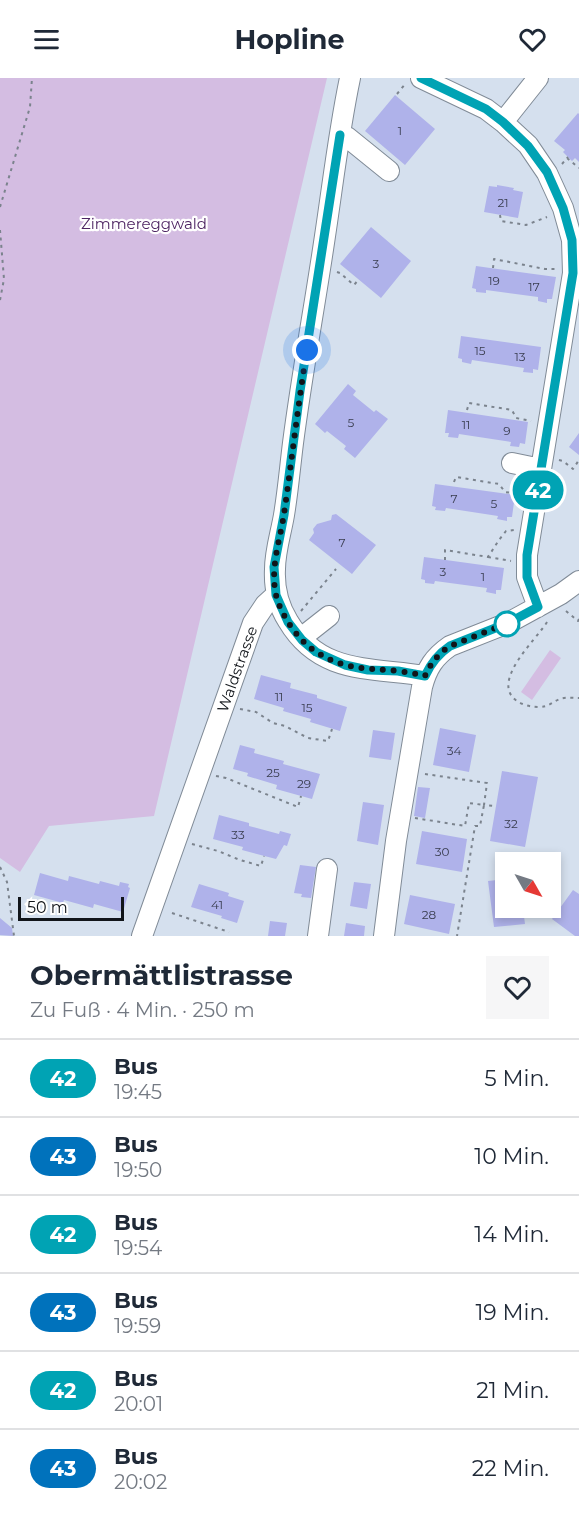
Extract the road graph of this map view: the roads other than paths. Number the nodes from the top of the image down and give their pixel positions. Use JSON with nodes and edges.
{"nodes":[{"id":1,"x":350,"y":78,"type":"edge"},
{"id":2,"x":538,"y":78,"type":"edge"},
{"id":3,"x":414,"y":79,"type":"edge"},
{"id":4,"x":503,"y":122,"type":"junction"},
{"id":5,"x":340,"y":135,"type":"junction"},
{"id":6,"x":389,"y":171,"type":"dead end"},
{"id":7,"x":569,"y":210,"type":"edge"},
{"id":8,"x":512,"y":463,"type":"dead end"},
{"id":9,"x":549,"y":464,"type":"junction"},
{"id":10,"x":579,"y":581,"type":"edge"},
{"id":11,"x":276,"y":595,"type":"junction"},
{"id":12,"x":543,"y":614,"type":"junction"},
{"id":13,"x":329,"y":616,"type":"dead end"},
{"id":14,"x":301,"y":638,"type":"junction"},
{"id":15,"x":425,"y":676,"type":"junction"},
{"id":16,"x":327,"y":869,"type":"dead end"},
{"id":17,"x":142,"y":936,"type":"edge"},
{"id":18,"x":318,"y":936,"type":"edge"},
{"id":19,"x":384,"y":936,"type":"edge"}],
"edges":[{"from":1,"to":5,"type":"street"},
{"from":2,"to":4,"type":"street"},
{"from":3,"to":4,"type":"street"},
{"from":4,"to":7,"type":"street"},
{"from":5,"to":6,"type":"street"},
{"from":5,"to":11,"type":"street"},
{"from":7,"to":9,"type":"street"},
{"from":8,"to":9,"type":"street"},
{"from":9,"to":12,"type":"street"},
{"from":10,"to":12,"type":"street"},
{"from":11,"to":14,"type":"street"},
{"from":11,"to":17,"type":"street","name":"Waldstrasse"},
{"from":12,"to":15,"type":"street"},
{"from":13,"to":14,"type":"street"},
{"from":14,"to":15,"type":"street"},
{"from":15,"to":19,"type":"street"},
{"from":16,"to":18,"type":"street"}]}
